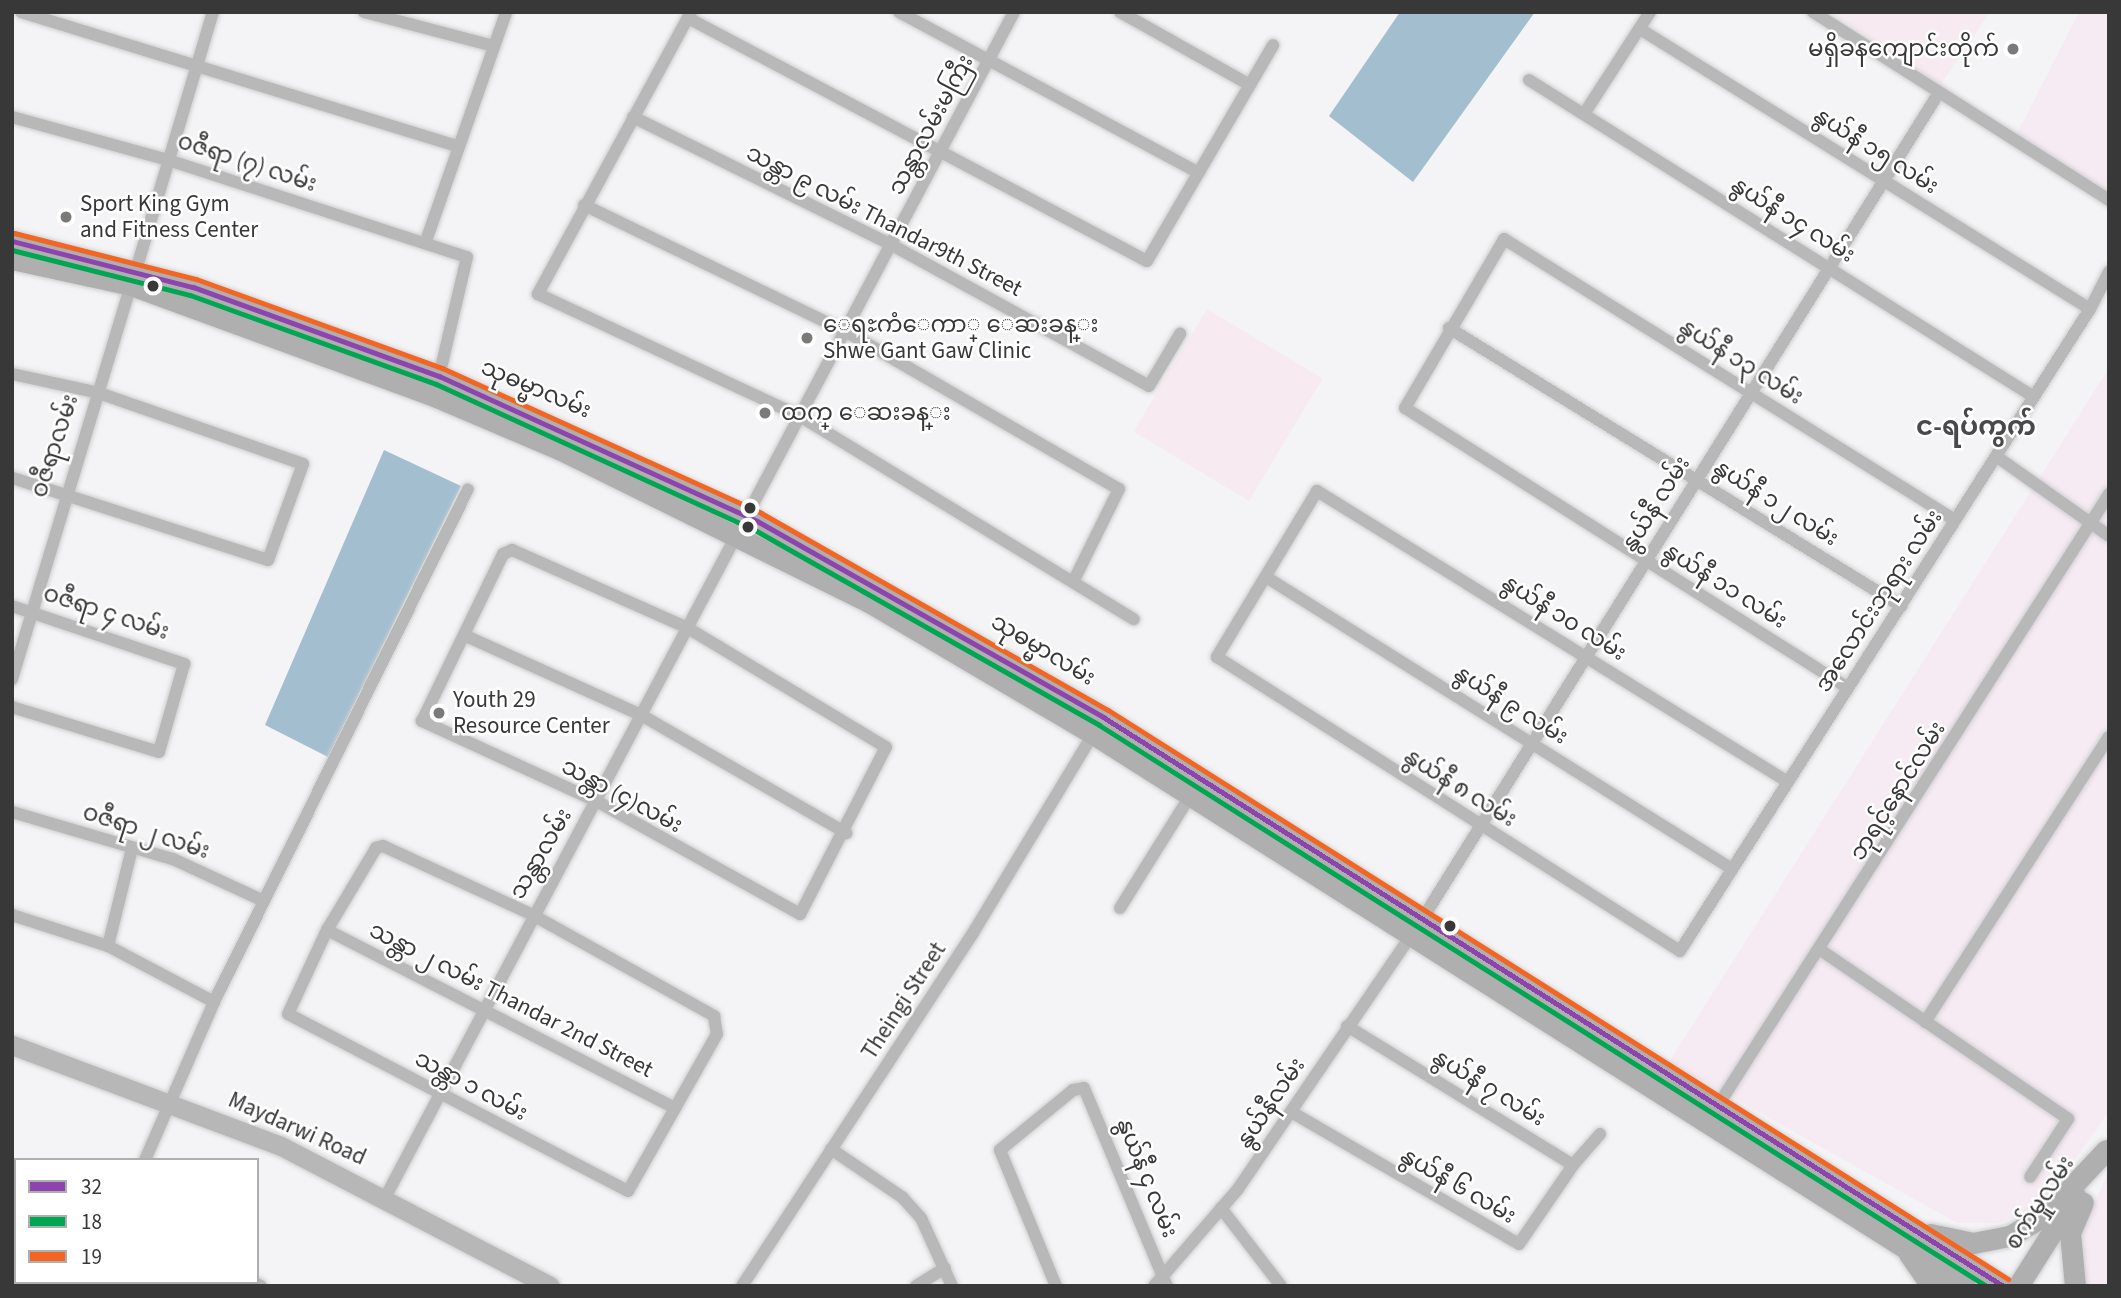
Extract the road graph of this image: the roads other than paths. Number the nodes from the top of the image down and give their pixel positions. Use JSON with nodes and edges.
{"nodes":[{"id":1,"x":21,"y":12,"type":"edge"},
{"id":2,"x":213,"y":12,"type":"edge"},
{"id":3,"x":364,"y":12,"type":"edge"},
{"id":4,"x":506,"y":12,"type":"edge"},
{"id":5,"x":899,"y":12,"type":"edge"},
{"id":6,"x":1014,"y":12,"type":"edge"},
{"id":7,"x":1120,"y":12,"type":"edge"},
{"id":8,"x":1650,"y":12,"type":"edge"},
{"id":9,"x":1813,"y":12,"type":"edge"},
{"id":10,"x":690,"y":15,"type":"edge"},
{"id":11,"x":1640,"y":29,"type":"junction"},
{"id":12,"x":490,"y":45,"type":"junction"},
{"id":13,"x":1273,"y":46,"type":"dead end"},
{"id":14,"x":990,"y":58,"type":"junction"},
{"id":15,"x":197,"y":66,"type":"junction"},
{"id":16,"x":1529,"y":80,"type":"dead end"},
{"id":17,"x":1250,"y":85,"type":"junction"},
{"id":18,"x":1938,"y":94,"type":"junction"},
{"id":19,"x":1584,"y":114,"type":"junction"},
{"id":20,"x":12,"y":117,"type":"edge"},
{"id":21,"x":633,"y":117,"type":"junction"},
{"id":22,"x":457,"y":146,"type":"junction"},
{"id":23,"x":943,"y":149,"type":"junction"},
{"id":24,"x":168,"y":160,"type":"junction"},
{"id":25,"x":1199,"y":173,"type":"junction"},
{"id":26,"x":1885,"y":182,"type":"junction"},
{"id":27,"x":2109,"y":200,"type":"edge"},
{"id":28,"x":584,"y":205,"type":"junction"},
{"id":29,"x":12,"y":241,"type":"edge"},
{"id":30,"x":426,"y":242,"type":"junction"},
{"id":31,"x":890,"y":244,"type":"junction"},
{"id":32,"x":12,"y":259,"type":"edge"},
{"id":33,"x":1829,"y":268,"type":"junction"},
{"id":34,"x":2109,"y":272,"type":"edge"},
{"id":35,"x":133,"y":278,"type":"junction"},
{"id":36,"x":2090,"y":309,"type":"junction"},
{"id":37,"x":1449,"y":328,"type":"junction"},
{"id":38,"x":845,"y":331,"type":"junction"},
{"id":39,"x":1180,"y":334,"type":"dead end"},
{"id":40,"x":12,"y":374,"type":"edge"},
{"id":41,"x":439,"y":376,"type":"junction"},
{"id":42,"x":1748,"y":392,"type":"junction"},
{"id":43,"x":99,"y":393,"type":"junction"},
{"id":44,"x":2034,"y":397,"type":"junction"},
{"id":45,"x":800,"y":416,"type":"junction"},
{"id":46,"x":1996,"y":456,"type":"junction"},
{"id":47,"x":12,"y":478,"type":"edge"},
{"id":48,"x":1698,"y":479,"type":"junction"},
{"id":49,"x":468,"y":489,"type":"dead end"},
{"id":50,"x":68,"y":492,"type":"junction"},
{"id":51,"x":2109,"y":494,"type":"edge"},
{"id":52,"x":1955,"y":520,"type":"junction"},
{"id":53,"x":2090,"y":525,"type":"junction"},
{"id":54,"x":742,"y":526,"type":"junction"},
{"id":55,"x":2109,"y":536,"type":"edge"},
{"id":56,"x":1645,"y":561,"type":"junction"},
{"id":57,"x":1266,"y":577,"type":"junction"},
{"id":58,"x":1074,"y":580,"type":"junction"},
{"id":59,"x":12,"y":606,"type":"edge"},
{"id":60,"x":1901,"y":606,"type":"junction"},
{"id":61,"x":31,"y":611,"type":"junction"},
{"id":62,"x":1134,"y":619,"type":"dead end"},
{"id":63,"x":686,"y":627,"type":"junction"},
{"id":64,"x":466,"y":636,"type":"junction"},
{"id":65,"x":1586,"y":657,"type":"junction"},
{"id":66,"x":12,"y":679,"type":"edge"},
{"id":67,"x":1848,"y":688,"type":"junction"},
{"id":68,"x":12,"y":707,"type":"edge"},
{"id":69,"x":641,"y":715,"type":"junction"},
{"id":70,"x":1098,"y":726,"type":"junction"},
{"id":71,"x":2109,"y":737,"type":"edge"},
{"id":72,"x":1531,"y":743,"type":"junction"},
{"id":73,"x":1788,"y":782,"type":"junction"},
{"id":74,"x":1191,"y":796,"type":"junction"},
{"id":75,"x":596,"y":801,"type":"junction"},
{"id":76,"x":12,"y":812,"type":"edge"},
{"id":77,"x":1479,"y":824,"type":"junction"},
{"id":78,"x":846,"y":833,"type":"junction"},
{"id":79,"x":132,"y":848,"type":"junction"},
{"id":80,"x":1732,"y":869,"type":"junction"},
{"id":81,"x":264,"y":901,"type":"junction"},
{"id":82,"x":1119,"y":908,"type":"dead end"},
{"id":83,"x":531,"y":914,"type":"junction"},
{"id":84,"x":12,"y":915,"type":"edge"},
{"id":85,"x":1423,"y":918,"type":"junction"},
{"id":86,"x":327,"y":930,"type":"junction"},
{"id":87,"x":1408,"y":933,"type":"junction"},
{"id":88,"x":108,"y":946,"type":"junction"},
{"id":89,"x":1680,"y":951,"type":"joint"},
{"id":90,"x":1822,"y":951,"type":"junction"},
{"id":91,"x":214,"y":1002,"type":"junction"},
{"id":92,"x":483,"y":1005,"type":"junction"},
{"id":93,"x":1925,"y":1022,"type":"junction"},
{"id":94,"x":1347,"y":1026,"type":"junction"},
{"id":95,"x":12,"y":1045,"type":"edge"},
{"id":96,"x":438,"y":1090,"type":"junction"},
{"id":97,"x":170,"y":1101,"type":"junction"},
{"id":98,"x":675,"y":1108,"type":"junction"},
{"id":99,"x":1717,"y":1108,"type":"junction"},
{"id":100,"x":1293,"y":1113,"type":"junction"},
{"id":101,"x":1600,"y":1134,"type":"dead end"},
{"id":102,"x":2107,"y":1147,"type":"edge"},
{"id":103,"x":831,"y":1149,"type":"junction"},
{"id":104,"x":146,"y":1158,"type":"edge"},
{"id":105,"x":1573,"y":1165,"type":"junction"},
{"id":106,"x":2030,"y":1177,"type":"dead end"},
{"id":107,"x":386,"y":1196,"type":"junction"},
{"id":108,"x":1220,"y":1208,"type":"junction"},
{"id":109,"x":1909,"y":1239,"type":"junction"},
{"id":110,"x":945,"y":1268,"type":"junction"},
{"id":111,"x":525,"y":1279,"type":"edge"},
{"id":112,"x":1162,"y":1283,"type":"edge"},
{"id":113,"x":551,"y":1286,"type":"edge"},
{"id":114,"x":742,"y":1286,"type":"edge"},
{"id":115,"x":916,"y":1286,"type":"edge"},
{"id":116,"x":952,"y":1286,"type":"edge"},
{"id":117,"x":1056,"y":1286,"type":"edge"},
{"id":118,"x":1281,"y":1286,"type":"edge"},
{"id":119,"x":1931,"y":1286,"type":"edge"},
{"id":120,"x":1965,"y":1286,"type":"edge"},
{"id":121,"x":2004,"y":1286,"type":"edge"},
{"id":122,"x":2018,"y":1286,"type":"edge"},
{"id":123,"x":2075,"y":1286,"type":"edge"}],
"edges":[{"from":1,"to":15,"type":"street"},
{"from":2,"to":15,"type":"street","name":"ဝဇီရာလမ်း"},
{"from":3,"to":12,"type":"street"},
{"from":4,"to":12,"type":"street"},
{"from":5,"to":14,"type":"street"},
{"from":6,"to":14,"type":"street","name":"သန္တာလမ်းမကြီး"},
{"from":7,"to":17,"type":"street"},
{"from":8,"to":11,"type":"street"},
{"from":9,"to":18,"type":"street"},
{"from":10,"to":21,"type":"street"},
{"from":10,"to":23,"type":"street"},
{"from":11,"to":19,"type":"street"},
{"from":11,"to":26,"type":"street","name":"နွယ်နီ ၁၅ လမ်း"},
{"from":12,"to":22,"type":"street"},
{"from":13,"to":17,"type":"street"},
{"from":14,"to":23,"type":"street","name":"သန္တာလမ်းမကြီး"},
{"from":14,"to":25,"type":"street"},
{"from":15,"to":22,"type":"street"},
{"from":15,"to":24,"type":"street","name":"ဝဇီရာလမ်း"},
{"from":16,"to":19,"type":"street","name":"နွယ်နီ ၁၄ လမ်း"},
{"from":17,"to":25,"type":"street"},
{"from":18,"to":26,"type":"street","name":"နွယ်နီ လမ်း"},
{"from":18,"to":27,"type":"street"},
{"from":19,"to":33,"type":"street","name":"နွယ်နီ ၁၄ လမ်း"},
{"from":20,"to":24,"type":"street","name":"၀ဇီရာ (၇) လမ်း"},
{"from":21,"to":28,"type":"street"},
{"from":21,"to":31,"type":"street","name":"သန္တာ ၉ လမ်း Thandar9th Street"},
{"from":22,"to":30,"type":"street"},
{"from":23,"to":25,"type":"street"},
{"from":23,"to":31,"type":"street","name":"သန္တာလမ်းမကြီး"},
{"from":24,"to":30,"type":"street","name":"၀ဇီရာ (၇) လမ်း"},
{"from":24,"to":35,"type":"street","name":"ဝဇီရာလမ်း"},
{"from":26,"to":33,"type":"street","name":"နွယ်နီ လမ်း"},
{"from":26,"to":36,"type":"street","name":"နွယ်နီ ၁၅ လမ်း"},
{"from":28,"to":38,"type":"street"},
{"from":28,"to":45,"type":"street"},
{"from":29,"to":35,"type":"main road","name":"သုဓမ္မာလမ်း"},
{"from":30,"to":41,"type":"street","name":"၀ဇီရာ (၇) လမ်း"},
{"from":31,"to":38,"type":"street","name":"သန္တာလမ်းမကြီး"},
{"from":31,"to":39,"type":"street","name":"သန္တာ ၉ လမ်း Thandar9th Street"},
{"from":32,"to":35,"type":"main road","name":"သုဓမ္မာလမ်း"},
{"from":33,"to":42,"type":"street","name":"နွယ်နီ လမ်း"},
{"from":33,"to":44,"type":"street","name":"နွယ်နီ ၁၄ လမ်း"},
{"from":34,"to":36,"type":"street","name":"အလောင်းဘုရား လမ်း"},
{"from":35,"to":41,"type":"main road","name":"သုဓမ္မာလမ်း"},
{"from":35,"to":43,"type":"street","name":"ဝဇီရာလမ်း"},
{"from":35,"to":54,"type":"main road","name":"သုဓမ္မာလမ်း"},
{"from":36,"to":44,"type":"street","name":"အလောင်းဘုရား လမ်း"},
{"from":37,"to":42,"type":"street","name":"နွယ်နီ ၁၃ လမ်း"},
{"from":37,"to":48,"type":"street","name":"နွယ်နီ ၁၂ လမ်း"},
{"from":37,"to":56,"type":"street","name":"နွယ်နီ ၁၁ လမ်း"},
{"from":38,"to":45,"type":"street","name":"သန္တာလမ်းမကြီး"},
{"from":38,"to":58,"type":"street"},
{"from":40,"to":43,"type":"street"},
{"from":41,"to":54,"type":"main road","name":"သုဓမ္မာလမ်း"},
{"from":42,"to":48,"type":"street","name":"နွယ်နီ လမ်း"},
{"from":42,"to":52,"type":"street","name":"နွယ်နီ ၁၃ လမ်း"},
{"from":43,"to":50,"type":"street","name":"ဝဇီရာလမ်း"},
{"from":43,"to":50,"type":"street"},
{"from":44,"to":46,"type":"street","name":"အလောင်းဘုရား လမ်း"},
{"from":45,"to":54,"type":"street","name":"သန္တာလမ်းမကြီး"},
{"from":45,"to":58,"type":"street"},
{"from":46,"to":52,"type":"street","name":"အလောင်းဘုရား လမ်း"},
{"from":46,"to":53,"type":"street"},
{"from":47,"to":50,"type":"street"},
{"from":48,"to":56,"type":"street","name":"နွယ်နီ လမ်း"},
{"from":48,"to":60,"type":"street","name":"နွယ်နီ ၁၂ လမ်း"},
{"from":49,"to":81,"type":"street"},
{"from":50,"to":61,"type":"street","name":"ဝဇီရာလမ်း"},
{"from":51,"to":53,"type":"street","name":"ဘုရင့်နောင်လမ်း"},
{"from":52,"to":60,"type":"street","name":"အလောင်းဘုရား လမ်း"},
{"from":53,"to":55,"type":"street"},
{"from":53,"to":90,"type":"street","name":"ဘုရင့်နောင်လမ်း"},
{"from":54,"to":63,"type":"street","name":"သန္တာလမ်း"},
{"from":54,"to":70,"type":"main road","name":"သုဓမ္မာလမ်း"},
{"from":56,"to":65,"type":"street","name":"နွယ်နီ လမ်း"},
{"from":56,"to":67,"type":"street","name":"နွယ်နီ ၁၁ လမ်း"},
{"from":57,"to":65,"type":"street","name":"နွယ်နီ ၁၀ လမ်း"},
{"from":57,"to":72,"type":"street","name":"နွယ်နီ ၉ လမ်း"},
{"from":57,"to":77,"type":"street","name":"နွယ်နီ ၈ လမ်း"},
{"from":58,"to":62,"type":"street"},
{"from":59,"to":61,"type":"street","name":"ဝဇီရာ ၄ လမ်း"},
{"from":60,"to":67,"type":"street","name":"အလောင်းဘုရား လမ်း"},
{"from":61,"to":66,"type":"street","name":"ဝဇီရာလမ်း"},
{"from":61,"to":68,"type":"street","name":"ဝဇီရာ ၄ လမ်း"},
{"from":63,"to":64,"type":"street"},
{"from":63,"to":69,"type":"street","name":"သန္တာလမ်း"},
{"from":63,"to":78,"type":"street"},
{"from":64,"to":69,"type":"street"},
{"from":64,"to":75,"type":"street","name":"သန္တာ (၄)လမ်း"},
{"from":65,"to":72,"type":"street","name":"နွယ်နီ လမ်း"},
{"from":65,"to":73,"type":"street","name":"နွယ်နီ ၁၀ လမ်း"},
{"from":67,"to":73,"type":"street","name":"အလောင်းဘုရား လမ်း"},
{"from":69,"to":75,"type":"street","name":"သန္တာလမ်း"},
{"from":69,"to":78,"type":"street"},
{"from":70,"to":74,"type":"main road","name":"သုဓမ္မာလမ်း"},
{"from":70,"to":85,"type":"main road","name":"သုဓမ္မာလမ်း"},
{"from":70,"to":103,"type":"street","name":"Theingi Street"},
{"from":71,"to":93,"type":"street"},
{"from":72,"to":77,"type":"street","name":"နွယ်နီ လမ်း"},
{"from":72,"to":80,"type":"street","name":"နွယ်နီ ၉ လမ်း"},
{"from":73,"to":80,"type":"street","name":"အလောင်းဘုရား လမ်း"},
{"from":74,"to":82,"type":"street"},
{"from":74,"to":87,"type":"main road","name":"သုဓမ္မာလမ်း"},
{"from":75,"to":78,"type":"street","name":"သန္တာ (၄)လမ်း"},
{"from":75,"to":83,"type":"street","name":"သန္တာလမ်း"},
{"from":76,"to":79,"type":"street","name":"ဝဇီရာ ၂ လမ်း"},
{"from":77,"to":85,"type":"street","name":"နွယ်နီ လမ်း"},
{"from":77,"to":89,"type":"street","name":"နွယ်နီ ၈ လမ်း"},
{"from":79,"to":81,"type":"street","name":"ဝဇီရာ ၂ လမ်း"},
{"from":79,"to":88,"type":"street"},
{"from":80,"to":89,"type":"street","name":"အလောင်းဘုရား လမ်း"},
{"from":81,"to":91,"type":"street"},
{"from":83,"to":86,"type":"street"},
{"from":83,"to":92,"type":"street","name":"သန္တာလမ်း"},
{"from":83,"to":98,"type":"street"},
{"from":84,"to":88,"type":"street"},
{"from":85,"to":87,"type":"street","name":"နွယ်နီ လမ်း"},
{"from":85,"to":99,"type":"main road","name":"သုဓမ္မာလမ်း"},
{"from":86,"to":92,"type":"street","name":"သန္တာ ၂ လမ်း Thandar 2nd Street"},
{"from":86,"to":96,"type":"street","name":"သန္တာ ၁ လမ်း"},
{"from":87,"to":94,"type":"street","name":"နွယ်နီလမ်း"},
{"from":87,"to":109,"type":"main road","name":"သုဓမ္မာလမ်း"},
{"from":88,"to":91,"type":"street"},
{"from":90,"to":93,"type":"street"},
{"from":90,"to":99,"type":"street","name":"ဘုရင့်နောင်လမ်း"},
{"from":91,"to":97,"type":"street"},
{"from":92,"to":96,"type":"street","name":"သန္တာလမ်း"},
{"from":92,"to":98,"type":"street","name":"သန္တာ ၂ လမ်း Thandar 2nd Street"},
{"from":93,"to":106,"type":"street"},
{"from":94,"to":100,"type":"street","name":"နွယ်နီလမ်း"},
{"from":94,"to":105,"type":"street","name":"နွယ်နီ ၇ လမ်း"},
{"from":95,"to":97,"type":"street","name":"Maydarwi Road"},
{"from":96,"to":98,"type":"street","name":"သန္တာ ၁ လမ်း"},
{"from":96,"to":107,"type":"street","name":"သန္တာလမ်း"},
{"from":97,"to":104,"type":"street"},
{"from":97,"to":107,"type":"street","name":"Maydarwi Road"},
{"from":99,"to":109,"type":"main road","name":"သုဓမ္မာလမ်း"},
{"from":100,"to":105,"type":"street","name":"နွယ်နီ ၆ လမ်း"},
{"from":100,"to":108,"type":"street","name":"နွယ်နီလမ်း"},
{"from":101,"to":105,"type":"street"},
{"from":102,"to":109,"type":"main road"},
{"from":102,"to":122,"type":"main road","name":"စက်မှုလမ်း"},
{"from":102,"to":123,"type":"main road"},
{"from":103,"to":110,"type":"street"},
{"from":103,"to":114,"type":"street","name":"Theingi Street"},
{"from":107,"to":111,"type":"street","name":"Maydarwi Road"},
{"from":108,"to":112,"type":"street","name":"နွယ်နီလမ်း"},
{"from":108,"to":118,"type":"street"},
{"from":109,"to":119,"type":"main road"},
{"from":109,"to":120,"type":"main road","name":"သုဓမ္မာလမ်း"},
{"from":109,"to":121,"type":"main road","name":"သုဓမ္မာလမ်း"},
{"from":110,"to":115,"type":"street"},
{"from":110,"to":116,"type":"street"},
{"from":111,"to":113,"type":"street","name":"Maydarwi Road"},
{"from":112,"to":117,"type":"street","name":"နွယ်နီ ၄ လမ်း"}]}
